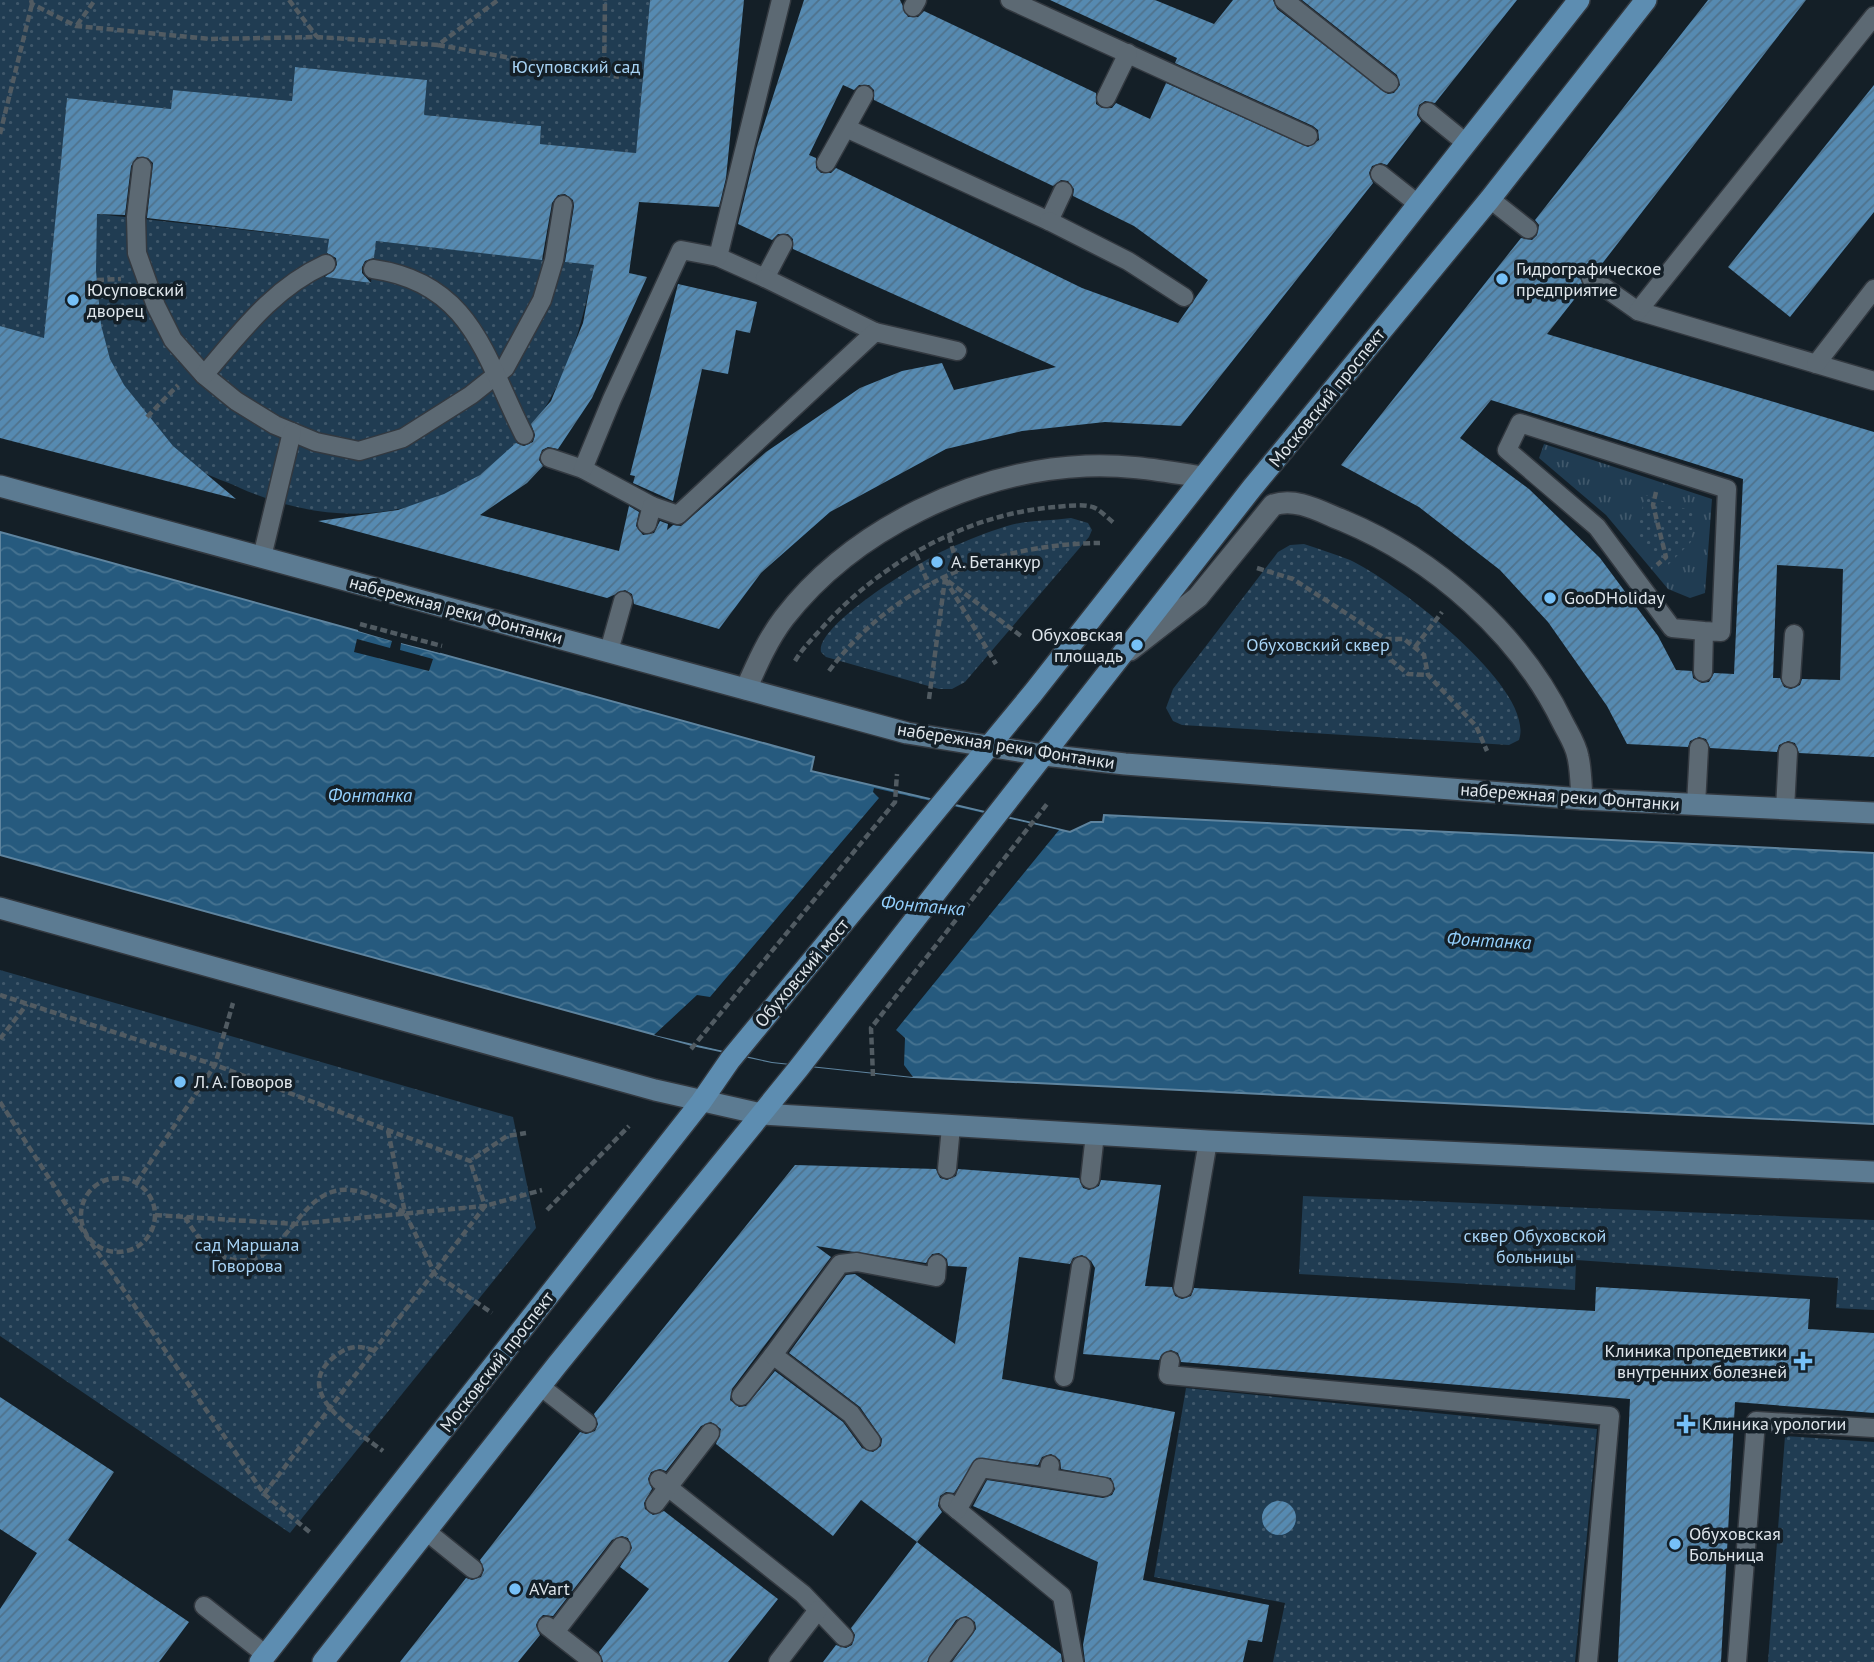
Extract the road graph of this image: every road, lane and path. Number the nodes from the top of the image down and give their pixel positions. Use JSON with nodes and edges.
{"nodes":[{"id":1,"x":95,"y":0,"type":"edge"},
{"id":2,"x":289,"y":0,"type":"edge"},
{"id":3,"x":498,"y":0,"type":"edge"},
{"id":4,"x":605,"y":0,"type":"edge"},
{"id":5,"x":781,"y":0,"type":"edge"},
{"id":6,"x":1010,"y":0,"type":"edge"},
{"id":7,"x":1284,"y":0,"type":"edge"},
{"id":8,"x":1579,"y":0,"type":"edge"},
{"id":9,"x":1646,"y":0,"type":"edge"},
{"id":10,"x":31,"y":2,"type":"edge"},
{"id":11,"x":1874,"y":16,"type":"edge"},
{"id":12,"x":76,"y":26,"type":"junction"},
{"id":13,"x":317,"y":37,"type":"junction"},
{"id":14,"x":438,"y":45,"type":"junction"},
{"id":15,"x":1128,"y":53,"type":"junction"},
{"id":16,"x":604,"y":74,"type":"junction"},
{"id":17,"x":619,"y":77,"type":"dead end"},
{"id":18,"x":1389,"y":83,"type":"dead end"},
{"id":19,"x":864,"y":95,"type":"dead end"},
{"id":20,"x":1106,"y":98,"type":"dead end"},
{"id":21,"x":1428,"y":112,"type":"dead end"},
{"id":22,"x":846,"y":128,"type":"junction"},
{"id":23,"x":0,"y":134,"type":"edge"},
{"id":24,"x":1308,"y":136,"type":"dead end"},
{"id":25,"x":1466,"y":143,"type":"junction"},
{"id":26,"x":825,"y":163,"type":"dead end"},
{"id":27,"x":142,"y":167,"type":"dead end"},
{"id":28,"x":1380,"y":174,"type":"dead end"},
{"id":29,"x":1063,"y":191,"type":"dead end"},
{"id":30,"x":1490,"y":199,"type":"junction"},
{"id":31,"x":1418,"y":204,"type":"junction"},
{"id":32,"x":563,"y":205,"type":"dead end"},
{"id":33,"x":1049,"y":221,"type":"junction"},
{"id":34,"x":1528,"y":229,"type":"dead end"},
{"id":35,"x":783,"y":244,"type":"dead end"},
{"id":36,"x":718,"y":257,"type":"junction"},
{"id":37,"x":326,"y":264,"type":"dead end"},
{"id":38,"x":373,"y":270,"type":"dead end"},
{"id":39,"x":765,"y":278,"type":"junction"},
{"id":40,"x":1591,"y":278,"type":"dead end"},
{"id":41,"x":1874,"y":289,"type":"edge"},
{"id":42,"x":1184,"y":297,"type":"dead end"},
{"id":43,"x":1638,"y":312,"type":"junction"},
{"id":44,"x":874,"y":332,"type":"junction"},
{"id":45,"x":957,"y":351,"type":"dead end"},
{"id":46,"x":1816,"y":364,"type":"junction"},
{"id":47,"x":204,"y":375,"type":"junction"},
{"id":48,"x":496,"y":376,"type":"junction"},
{"id":49,"x":1874,"y":381,"type":"edge"},
{"id":50,"x":292,"y":432,"type":"junction"},
{"id":51,"x":524,"y":435,"type":"dead end"},
{"id":52,"x":550,"y":458,"type":"dead end"},
{"id":53,"x":583,"y":469,"type":"junction"},
{"id":54,"x":1662,"y":469,"type":"junction"},
{"id":55,"x":1202,"y":477,"type":"junction"},
{"id":56,"x":0,"y":486,"type":"edge"},
{"id":57,"x":652,"y":506,"type":"junction"},
{"id":58,"x":1114,"y":523,"type":"dead end"},
{"id":59,"x":647,"y":524,"type":"dead end"},
{"id":60,"x":949,"y":536,"type":"junction"},
{"id":61,"x":1100,"y":543,"type":"dead end"},
{"id":62,"x":916,"y":554,"type":"junction"},
{"id":63,"x":262,"y":557,"type":"junction"},
{"id":64,"x":1255,"y":567,"type":"dead end"},
{"id":65,"x":959,"y":572,"type":"junction"},
{"id":66,"x":945,"y":578,"type":"junction"},
{"id":67,"x":1639,"y":583,"type":"junction"},
{"id":68,"x":929,"y":585,"type":"junction"},
{"id":69,"x":623,"y":601,"type":"dead end"},
{"id":70,"x":1443,"y":612,"type":"dead end"},
{"id":71,"x":360,"y":624,"type":"dead end"},
{"id":72,"x":1704,"y":631,"type":"junction"},
{"id":73,"x":1794,"y":634,"type":"dead end"},
{"id":74,"x":1021,"y":636,"type":"dead end"},
{"id":75,"x":1386,"y":639,"type":"junction"},
{"id":76,"x":442,"y":646,"type":"dead end"},
{"id":77,"x":1415,"y":647,"type":"junction"},
{"id":78,"x":609,"y":652,"type":"junction"},
{"id":79,"x":1120,"y":657,"type":"junction"},
{"id":80,"x":795,"y":661,"type":"dead end"},
{"id":81,"x":996,"y":664,"type":"dead end"},
{"id":82,"x":829,"y":671,"type":"dead end"},
{"id":83,"x":1703,"y":672,"type":"dead end"},
{"id":84,"x":1428,"y":675,"type":"junction"},
{"id":85,"x":1791,"y":678,"type":"dead end"},
{"id":86,"x":746,"y":689,"type":"junction"},
{"id":87,"x":929,"y":699,"type":"dead end"},
{"id":88,"x":990,"y":747,"type":"junction"},
{"id":89,"x":1699,"y":748,"type":"dead end"},
{"id":90,"x":1488,"y":751,"type":"dead end"},
{"id":91,"x":1788,"y":752,"type":"dead end"},
{"id":92,"x":1044,"y":755,"type":"junction"},
{"id":93,"x":897,"y":774,"type":"dead end"},
{"id":94,"x":1582,"y":800,"type":"junction"},
{"id":95,"x":1047,"y":804,"type":"dead end"},
{"id":96,"x":1696,"y":805,"type":"junction"},
{"id":97,"x":1785,"y":809,"type":"junction"},
{"id":98,"x":1874,"y":813,"type":"edge"},
{"id":99,"x":0,"y":908,"type":"edge"},
{"id":100,"x":0,"y":995,"type":"edge"},
{"id":101,"x":233,"y":1003,"type":"dead end"},
{"id":102,"x":27,"y":1004,"type":"junction"},
{"id":103,"x":0,"y":1039,"type":"edge"},
{"id":104,"x":691,"y":1049,"type":"dead end"},
{"id":105,"x":730,"y":1060,"type":"joint"},
{"id":106,"x":215,"y":1065,"type":"junction"},
{"id":107,"x":873,"y":1076,"type":"dead end"},
{"id":108,"x":0,"y":1101,"type":"edge"},
{"id":109,"x":701,"y":1102,"type":"junction"},
{"id":110,"x":761,"y":1114,"type":"junction"},
{"id":111,"x":629,"y":1126,"type":"dead end"},
{"id":112,"x":951,"y":1127,"type":"junction"},
{"id":113,"x":388,"y":1131,"type":"junction"},
{"id":114,"x":526,"y":1133,"type":"dead end"},
{"id":115,"x":1095,"y":1134,"type":"junction"},
{"id":116,"x":1208,"y":1141,"type":"junction"},
{"id":117,"x":470,"y":1161,"type":"junction"},
{"id":118,"x":947,"y":1169,"type":"dead end"},
{"id":119,"x":1874,"y":1172,"type":"edge"},
{"id":120,"x":1090,"y":1179,"type":"dead end"},
{"id":121,"x":137,"y":1182,"type":"junction"},
{"id":122,"x":542,"y":1190,"type":"dead end"},
{"id":123,"x":485,"y":1206,"type":"junction"},
{"id":124,"x":547,"y":1210,"type":"dead end"},
{"id":125,"x":405,"y":1213,"type":"junction"},
{"id":126,"x":155,"y":1215,"type":"junction"},
{"id":127,"x":185,"y":1217,"type":"junction"},
{"id":128,"x":295,"y":1224,"type":"junction"},
{"id":129,"x":85,"y":1234,"type":"junction"},
{"id":130,"x":937,"y":1264,"type":"dead end"},
{"id":131,"x":1082,"y":1266,"type":"dead end"},
{"id":132,"x":435,"y":1274,"type":"junction"},
{"id":133,"x":1183,"y":1288,"type":"dead end"},
{"id":134,"x":492,"y":1313,"type":"dead end"},
{"id":135,"x":375,"y":1351,"type":"junction"},
{"id":136,"x":773,"y":1355,"type":"junction"},
{"id":137,"x":1170,"y":1361,"type":"dead end"},
{"id":138,"x":1064,"y":1377,"type":"dead end"},
{"id":139,"x":540,"y":1387,"type":"junction"},
{"id":140,"x":741,"y":1396,"type":"dead end"},
{"id":141,"x":330,"y":1410,"type":"junction"},
{"id":142,"x":587,"y":1423,"type":"dead end"},
{"id":143,"x":1874,"y":1428,"type":"edge"},
{"id":144,"x":710,"y":1433,"type":"dead end"},
{"id":145,"x":871,"y":1441,"type":"dead end"},
{"id":146,"x":383,"y":1451,"type":"dead end"},
{"id":147,"x":664,"y":1484,"type":"junction"},
{"id":148,"x":1104,"y":1487,"type":"dead end"},
{"id":149,"x":264,"y":1494,"type":"junction"},
{"id":150,"x":655,"y":1504,"type":"dead end"},
{"id":151,"x":426,"y":1531,"type":"junction"},
{"id":152,"x":313,"y":1534,"type":"dead end"},
{"id":153,"x":621,"y":1546,"type":"dead end"},
{"id":154,"x":473,"y":1569,"type":"dead end"},
{"id":155,"x":204,"y":1606,"type":"dead end"},
{"id":156,"x":818,"y":1610,"type":"junction"},
{"id":157,"x":965,"y":1627,"type":"dead end"},
{"id":158,"x":844,"y":1637,"type":"dead end"},
{"id":159,"x":263,"y":1658,"type":"edge"},
{"id":160,"x":586,"y":1660,"type":"edge"},
{"id":161,"x":323,"y":1662,"type":"edge"},
{"id":162,"x":778,"y":1662,"type":"edge"},
{"id":163,"x":938,"y":1662,"type":"edge"},
{"id":164,"x":1074,"y":1662,"type":"edge"},
{"id":165,"x":1588,"y":1662,"type":"edge"},
{"id":166,"x":1737,"y":1662,"type":"edge"}],
"edges":[{"from":1,"to":12,"type":"path"},
{"from":2,"to":13,"type":"path"},
{"from":3,"to":14,"type":"path"},
{"from":4,"to":16,"type":"path"},
{"from":5,"to":36,"type":"lane"},
{"from":6,"to":15,"type":"lane"},
{"from":7,"to":18,"type":"lane"},
{"from":8,"to":25,"type":"main road"},
{"from":9,"to":30,"type":"main road","name":"Московский проспект"},
{"from":10,"to":12,"type":"path"},
{"from":10,"to":23,"type":"path"},
{"from":11,"to":43,"type":"lane"},
{"from":12,"to":13,"type":"path"},
{"from":13,"to":14,"type":"path"},
{"from":14,"to":16,"type":"path"},
{"from":15,"to":20,"type":"lane"},
{"from":15,"to":24,"type":"lane"},
{"from":16,"to":17,"type":"path"},
{"from":19,"to":22,"type":"lane"},
{"from":21,"to":25,"type":"lane"},
{"from":22,"to":26,"type":"lane"},
{"from":22,"to":33,"type":"lane"},
{"from":25,"to":31,"type":"main road"},
{"from":27,"to":47,"type":"lane"},
{"from":28,"to":31,"type":"lane"},
{"from":29,"to":33,"type":"lane"},
{"from":30,"to":34,"type":"lane"},
{"from":30,"to":79,"type":"main road","name":"Московский проспект"},
{"from":31,"to":55,"type":"main road"},
{"from":32,"to":48,"type":"lane"},
{"from":33,"to":42,"type":"lane"},
{"from":35,"to":39,"type":"lane"},
{"from":36,"to":39,"type":"lane"},
{"from":36,"to":53,"type":"lane"},
{"from":37,"to":47,"type":"lane"},
{"from":38,"to":48,"type":"lane"},
{"from":39,"to":44,"type":"lane"},
{"from":40,"to":43,"type":"lane"},
{"from":41,"to":46,"type":"lane"},
{"from":43,"to":46,"type":"lane"},
{"from":44,"to":45,"type":"lane"},
{"from":44,"to":57,"type":"lane"},
{"from":46,"to":49,"type":"lane"},
{"from":47,"to":50,"type":"lane"},
{"from":48,"to":50,"type":"lane"},
{"from":48,"to":51,"type":"lane"},
{"from":50,"to":63,"type":"lane"},
{"from":52,"to":53,"type":"lane"},
{"from":53,"to":57,"type":"lane"},
{"from":54,"to":67,"type":"path"},
{"from":54,"to":67,"type":"lane"},
{"from":54,"to":72,"type":"lane"},
{"from":55,"to":86,"type":"street"},
{"from":55,"to":88,"type":"main road"},
{"from":56,"to":63,"type":"main road","name":"набережная реки Фонтанки"},
{"from":57,"to":59,"type":"lane"},
{"from":58,"to":60,"type":"path"},
{"from":60,"to":62,"type":"path"},
{"from":60,"to":65,"type":"path"},
{"from":61,"to":65,"type":"path"},
{"from":62,"to":68,"type":"path"},
{"from":62,"to":80,"type":"path"},
{"from":63,"to":78,"type":"main road","name":"набережная реки Фонтанки"},
{"from":64,"to":75,"type":"path"},
{"from":65,"to":66,"type":"path"},
{"from":66,"to":68,"type":"path"},
{"from":66,"to":74,"type":"path"},
{"from":66,"to":81,"type":"path"},
{"from":66,"to":87,"type":"path"},
{"from":67,"to":72,"type":"lane"},
{"from":68,"to":82,"type":"path"},
{"from":69,"to":78,"type":"lane"},
{"from":70,"to":77,"type":"path"},
{"from":71,"to":76,"type":"path"},
{"from":72,"to":83,"type":"lane"},
{"from":73,"to":85,"type":"lane"},
{"from":75,"to":77,"type":"path"},
{"from":75,"to":84,"type":"path"},
{"from":77,"to":84,"type":"path"},
{"from":78,"to":86,"type":"main road","name":"набережная реки Фонтанки"},
{"from":79,"to":92,"type":"main road","name":"Московский проспект"},
{"from":79,"to":94,"type":"street"},
{"from":84,"to":90,"type":"path"},
{"from":86,"to":88,"type":"main road","name":"набережная реки Фонтанки"},
{"from":88,"to":92,"type":"main road","name":"набережная реки Фонтанки"},
{"from":88,"to":105,"type":"main road","name":"Обуховский мост"},
{"from":89,"to":96,"type":"lane"},
{"from":91,"to":97,"type":"lane"},
{"from":92,"to":94,"type":"main road","name":"набережная реки Фонтанки"},
{"from":92,"to":110,"type":"main road","name":"Московский проспект"},
{"from":93,"to":104,"type":"path"},
{"from":94,"to":96,"type":"main road","name":"набережная реки Фонтанки"},
{"from":95,"to":107,"type":"path"},
{"from":96,"to":97,"type":"main road","name":"набережная реки Фонтанки"},
{"from":97,"to":98,"type":"main road","name":"набережная реки Фонтанки"},
{"from":99,"to":109,"type":"main road"},
{"from":100,"to":102,"type":"path"},
{"from":101,"to":106,"type":"path"},
{"from":102,"to":103,"type":"path"},
{"from":102,"to":106,"type":"path"},
{"from":105,"to":109,"type":"main road","name":"Московский проспект"},
{"from":106,"to":113,"type":"path"},
{"from":106,"to":121,"type":"path"},
{"from":108,"to":129,"type":"path"},
{"from":109,"to":110,"type":"main road"},
{"from":109,"to":159,"type":"main road","name":"Московский проспект"},
{"from":110,"to":112,"type":"main road"},
{"from":110,"to":139,"type":"main road"},
{"from":111,"to":124,"type":"path"},
{"from":112,"to":115,"type":"main road"},
{"from":112,"to":118,"type":"lane"},
{"from":113,"to":117,"type":"path"},
{"from":113,"to":125,"type":"path"},
{"from":114,"to":117,"type":"path"},
{"from":115,"to":116,"type":"main road"},
{"from":115,"to":120,"type":"lane"},
{"from":116,"to":119,"type":"main road"},
{"from":116,"to":133,"type":"lane"},
{"from":117,"to":123,"type":"path"},
{"from":121,"to":126,"type":"path"},
{"from":121,"to":129,"type":"path"},
{"from":122,"to":123,"type":"path"},
{"from":123,"to":125,"type":"path"},
{"from":123,"to":132,"type":"path"},
{"from":125,"to":128,"type":"path"},
{"from":125,"to":128,"type":"path"},
{"from":125,"to":132,"type":"path"},
{"from":126,"to":127,"type":"path"},
{"from":126,"to":129,"type":"path"},
{"from":127,"to":128,"type":"path"},
{"from":127,"to":128,"type":"path"},
{"from":129,"to":149,"type":"path"},
{"from":130,"to":136,"type":"lane"},
{"from":131,"to":138,"type":"lane"},
{"from":132,"to":134,"type":"path"},
{"from":132,"to":135,"type":"path"},
{"from":135,"to":141,"type":"path"},
{"from":135,"to":141,"type":"path"},
{"from":136,"to":140,"type":"lane"},
{"from":136,"to":145,"type":"lane"},
{"from":137,"to":165,"type":"lane"},
{"from":139,"to":142,"type":"lane"},
{"from":139,"to":151,"type":"main road"},
{"from":141,"to":146,"type":"path"},
{"from":141,"to":149,"type":"path"},
{"from":143,"to":166,"type":"lane"},
{"from":144,"to":147,"type":"lane"},
{"from":147,"to":150,"type":"lane"},
{"from":147,"to":156,"type":"lane"},
{"from":148,"to":164,"type":"lane"},
{"from":149,"to":152,"type":"path"},
{"from":151,"to":154,"type":"lane"},
{"from":151,"to":161,"type":"main road"},
{"from":153,"to":160,"type":"lane"},
{"from":155,"to":159,"type":"lane"},
{"from":156,"to":158,"type":"lane"},
{"from":156,"to":162,"type":"lane"},
{"from":157,"to":163,"type":"lane"}]}
